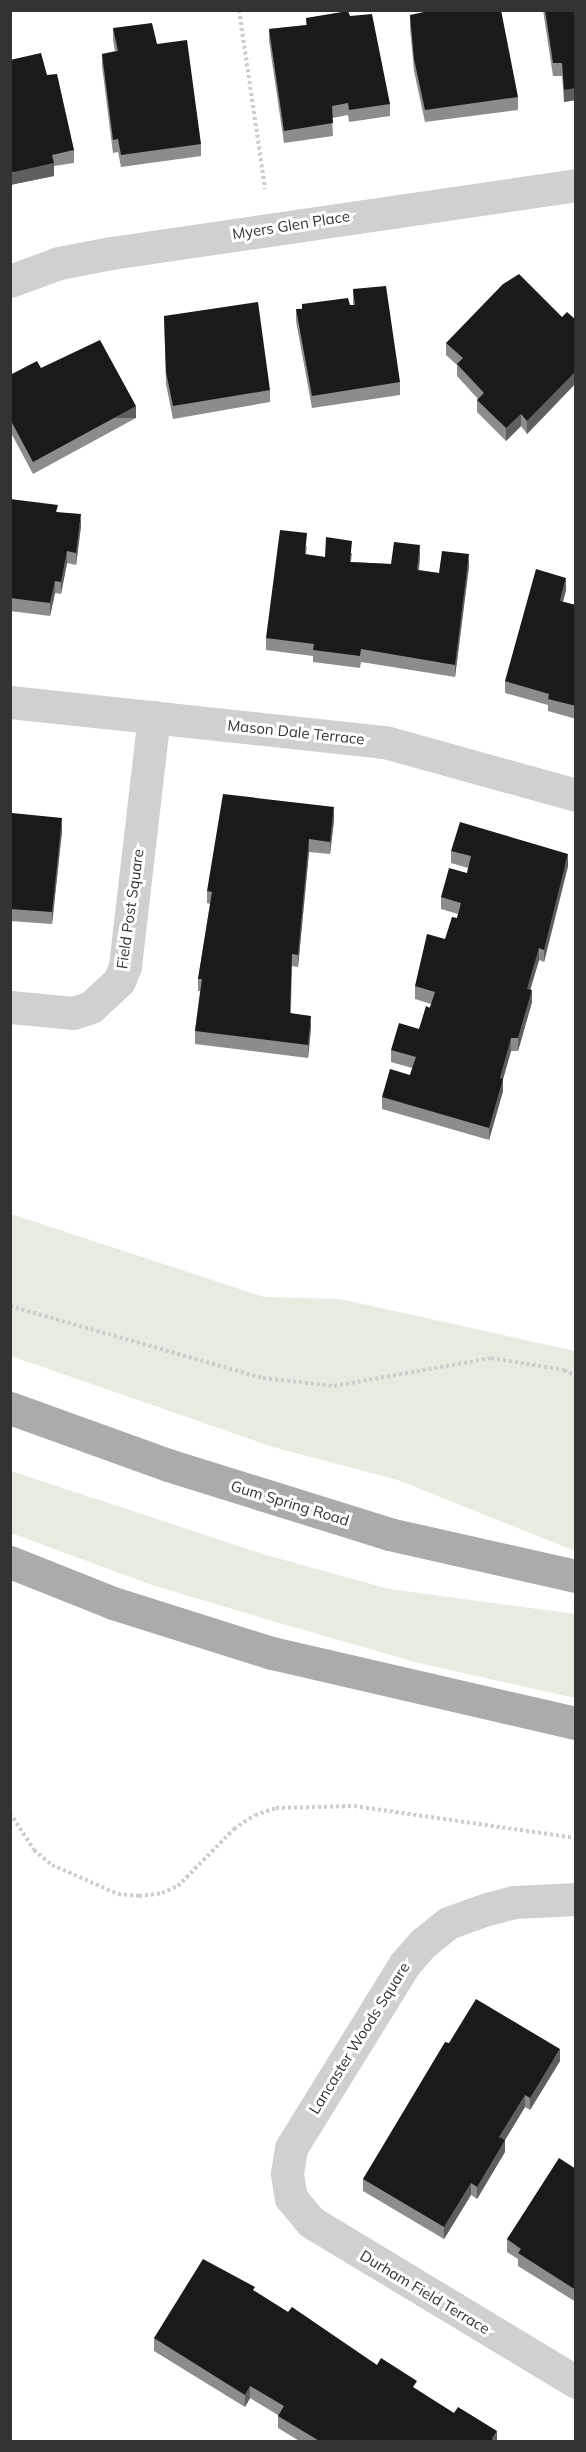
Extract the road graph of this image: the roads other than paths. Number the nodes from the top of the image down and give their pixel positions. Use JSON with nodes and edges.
{"nodes":[{"id":1,"x":576,"y":185,"type":"edge"},
{"id":2,"x":10,"y":281,"type":"edge"},
{"id":3,"x":10,"y":702,"type":"edge"},
{"id":4,"x":154,"y":717,"type":"junction"},
{"id":5,"x":576,"y":795,"type":"edge"},
{"id":6,"x":10,"y":1007,"type":"edge"},
{"id":7,"x":10,"y":1408,"type":"edge"},
{"id":8,"x":10,"y":1562,"type":"edge"},
{"id":9,"x":576,"y":1576,"type":"edge"},
{"id":10,"x":576,"y":1723,"type":"edge"},
{"id":11,"x":576,"y":1899,"type":"edge"},
{"id":12,"x":288,"y":2188,"type":"joint"},
{"id":13,"x":576,"y":2382,"type":"edge"}],
"edges":[{"from":1,"to":2,"type":"street","name":"Myers Glen Place"},
{"from":3,"to":4,"type":"street","name":"Mason Dale Terrace"},
{"from":4,"to":5,"type":"street","name":"Mason Dale Terrace"},
{"from":4,"to":6,"type":"street","name":"Field Post Square"},
{"from":7,"to":9,"type":"main road","name":"Gum Spring Road"},
{"from":8,"to":10,"type":"main road"},
{"from":11,"to":12,"type":"street","name":"Lancaster Woods Square"},
{"from":12,"to":13,"type":"street","name":"Durham Field Terrace"}]}
